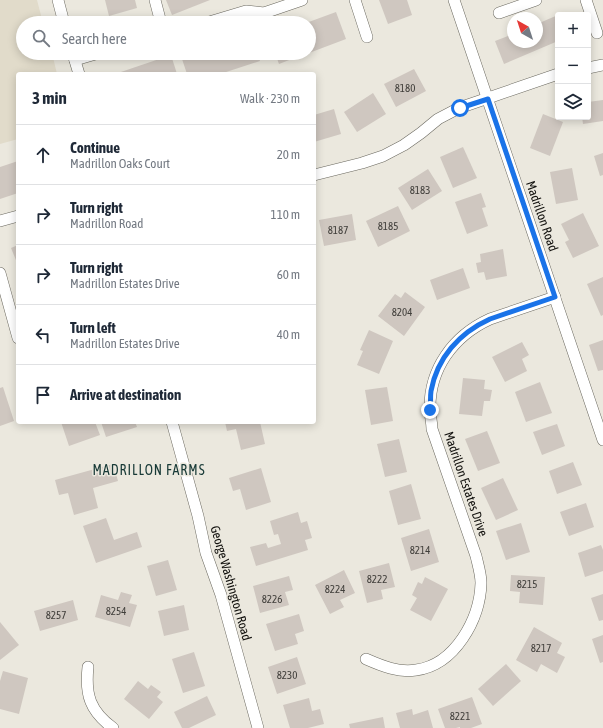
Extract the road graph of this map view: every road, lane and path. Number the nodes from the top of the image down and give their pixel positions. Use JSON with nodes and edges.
{"nodes":[{"id":1,"x":58,"y":0,"type":"edge"},
{"id":2,"x":155,"y":0,"type":"edge"},
{"id":3,"x":302,"y":0,"type":"edge"},
{"id":4,"x":355,"y":0,"type":"edge"},
{"id":5,"x":454,"y":0,"type":"edge"},
{"id":6,"x":535,"y":0,"type":"edge"},
{"id":7,"x":586,"y":0,"type":"edge"},
{"id":8,"x":499,"y":12,"type":"dead end"},
{"id":9,"x":62,"y":16,"type":"edge"},
{"id":10,"x":159,"y":16,"type":"edge"},
{"id":11,"x":229,"y":16,"type":"edge"},
{"id":12,"x":597,"y":33,"type":"dead end"},
{"id":13,"x":367,"y":37,"type":"dead end"},
{"id":14,"x":75,"y":60,"type":"edge"},
{"id":15,"x":603,"y":65,"type":"edge"},
{"id":16,"x":591,"y":67,"type":"edge"},
{"id":17,"x":78,"y":72,"type":"edge"},
{"id":18,"x":555,"y":75,"type":"edge"},
{"id":19,"x":488,"y":99,"type":"junction"},
{"id":20,"x":316,"y":174,"type":"edge"},
{"id":21,"x":16,"y":217,"type":"edge"},
{"id":22,"x":0,"y":221,"type":"edge"},
{"id":23,"x":0,"y":273,"type":"edge"},
{"id":24,"x":555,"y":297,"type":"junction"},
{"id":25,"x":16,"y":331,"type":"edge"},
{"id":26,"x":173,"y":424,"type":"edge"},
{"id":27,"x":603,"y":440,"type":"edge"},
{"id":28,"x":366,"y":659,"type":"dead end"},
{"id":29,"x":88,"y":668,"type":"dead end"},
{"id":30,"x":113,"y":728,"type":"edge"},
{"id":31,"x":258,"y":728,"type":"edge"}],
"edges":[{"from":1,"to":9,"type":"street"},
{"from":2,"to":10,"type":"street"},
{"from":3,"to":11,"type":"street"},
{"from":4,"to":13,"type":"street"},
{"from":5,"to":19,"type":"street","name":"Madrillon Road"},
{"from":6,"to":8,"type":"street"},
{"from":7,"to":12,"type":"street"},
{"from":14,"to":17,"type":"street"},
{"from":15,"to":16,"type":"street"},
{"from":18,"to":19,"type":"street"},
{"from":19,"to":20,"type":"street"},
{"from":19,"to":24,"type":"street","name":"Madrillon Road"},
{"from":21,"to":22,"type":"street"},
{"from":23,"to":25,"type":"street"},
{"from":24,"to":27,"type":"street","name":"Madrillon Road"},
{"from":24,"to":28,"type":"street","name":"Madrillon Estates Drive"},
{"from":26,"to":31,"type":"street","name":"George Washington Road"},
{"from":29,"to":30,"type":"street"}]}
